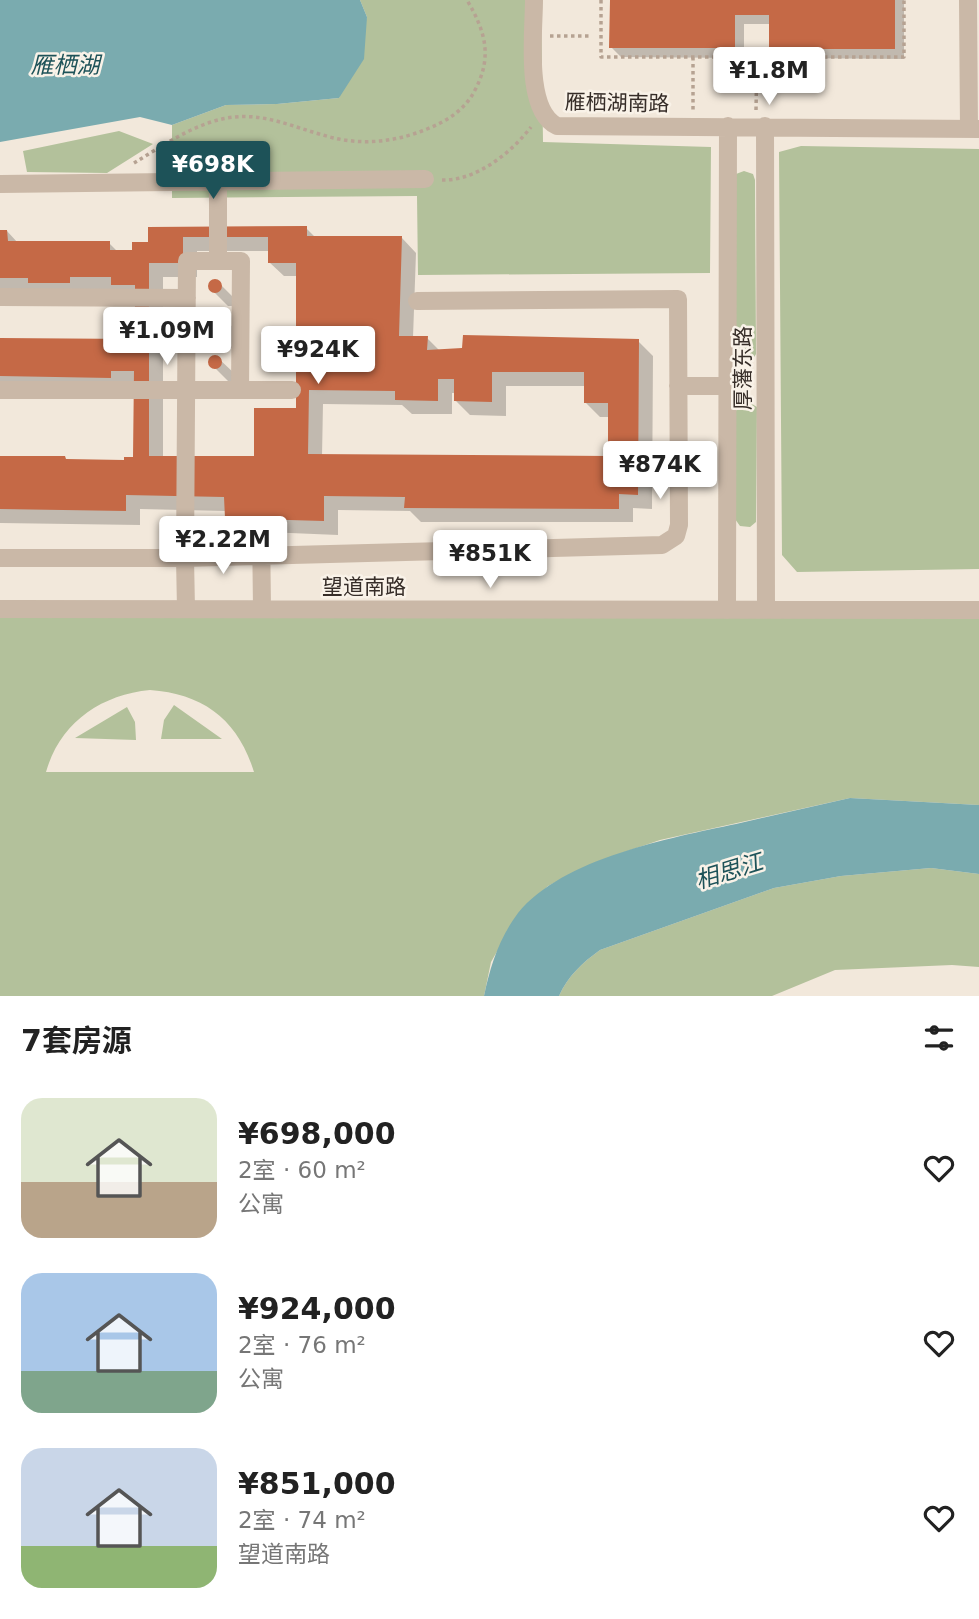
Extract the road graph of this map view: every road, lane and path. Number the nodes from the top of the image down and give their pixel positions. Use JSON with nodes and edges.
{"nodes":[{"id":1,"x":467,"y":0,"type":"edge"},
{"id":2,"x":534,"y":0,"type":"edge"},
{"id":3,"x":601,"y":0,"type":"edge"},
{"id":4,"x":904,"y":0,"type":"edge"},
{"id":5,"x":968,"y":0,"type":"edge"},
{"id":6,"x":589,"y":36,"type":"dead end"},
{"id":7,"x":534,"y":37,"type":"junction"},
{"id":8,"x":693,"y":57,"type":"junction"},
{"id":9,"x":757,"y":57,"type":"junction"},
{"id":10,"x":545,"y":118,"type":"junction"},
{"id":11,"x":694,"y":126,"type":"junction"},
{"id":12,"x":728,"y":126,"type":"junction"},
{"id":13,"x":760,"y":126,"type":"junction"},
{"id":14,"x":974,"y":129,"type":"edge"},
{"id":15,"x":132,"y":164,"type":"dead end"},
{"id":16,"x":425,"y":179,"type":"joint"},
{"id":17,"x":218,"y":182,"type":"junction"},
{"id":18,"x":0,"y":184,"type":"edge"},
{"id":19,"x":218,"y":260,"type":"dead end"},
{"id":20,"x":0,"y":296,"type":"edge"},
{"id":21,"x":187,"y":298,"type":"junction"},
{"id":22,"x":417,"y":300,"type":"dead end"},
{"id":23,"x":678,"y":386,"type":"junction"},
{"id":24,"x":727,"y":386,"type":"junction"},
{"id":25,"x":0,"y":390,"type":"edge"},
{"id":26,"x":186,"y":390,"type":"junction"},
{"id":27,"x":240,"y":390,"type":"junction"},
{"id":28,"x":292,"y":390,"type":"dead end"},
{"id":29,"x":261,"y":527,"type":"dead end"},
{"id":30,"x":261,"y":557,"type":"junction"},
{"id":31,"x":0,"y":558,"type":"edge"},
{"id":32,"x":185,"y":558,"type":"junction"},
{"id":33,"x":0,"y":609,"type":"edge"},
{"id":34,"x":186,"y":609,"type":"junction"},
{"id":35,"x":261,"y":609,"type":"junction"},
{"id":36,"x":727,"y":610,"type":"junction"},
{"id":37,"x":766,"y":610,"type":"junction"},
{"id":38,"x":979,"y":610,"type":"edge"}],
"edges":[{"from":1,"to":15,"type":"path"},
{"from":2,"to":7,"type":"street"},
{"from":3,"to":8,"type":"path"},
{"from":4,"to":9,"type":"path"},
{"from":5,"to":14,"type":"street"},
{"from":6,"to":7,"type":"path"},
{"from":7,"to":10,"type":"street"},
{"from":8,"to":9,"type":"path"},
{"from":8,"to":11,"type":"path"},
{"from":9,"to":13,"type":"path"},
{"from":10,"to":11,"type":"street","name":"雁栖湖南路"},
{"from":10,"to":16,"type":"path"},
{"from":11,"to":12,"type":"street","name":"雁栖湖南路"},
{"from":12,"to":13,"type":"street","name":"雁栖湖南路"},
{"from":12,"to":24,"type":"street","name":"厚藩东路"},
{"from":13,"to":14,"type":"street","name":"雁栖湖南路"},
{"from":13,"to":37,"type":"street","name":"厚藩东路"},
{"from":16,"to":17,"type":"street"},
{"from":17,"to":18,"type":"street"},
{"from":17,"to":19,"type":"street"},
{"from":20,"to":21,"type":"street"},
{"from":21,"to":26,"type":"street"},
{"from":21,"to":27,"type":"street"},
{"from":22,"to":23,"type":"street"},
{"from":23,"to":24,"type":"street"},
{"from":23,"to":30,"type":"street"},
{"from":24,"to":36,"type":"street","name":"厚藩东路"},
{"from":25,"to":26,"type":"street"},
{"from":26,"to":27,"type":"street"},
{"from":26,"to":32,"type":"street"},
{"from":27,"to":28,"type":"street"},
{"from":29,"to":30,"type":"street"},
{"from":30,"to":32,"type":"street"},
{"from":30,"to":35,"type":"street"},
{"from":31,"to":32,"type":"street"},
{"from":32,"to":34,"type":"street"},
{"from":33,"to":34,"type":"street","name":"望道南路"},
{"from":34,"to":35,"type":"street","name":"望道南路"},
{"from":35,"to":36,"type":"street","name":"望道南路"},
{"from":36,"to":37,"type":"street","name":"望道南路"},
{"from":37,"to":38,"type":"street","name":"望道南路"}]}
